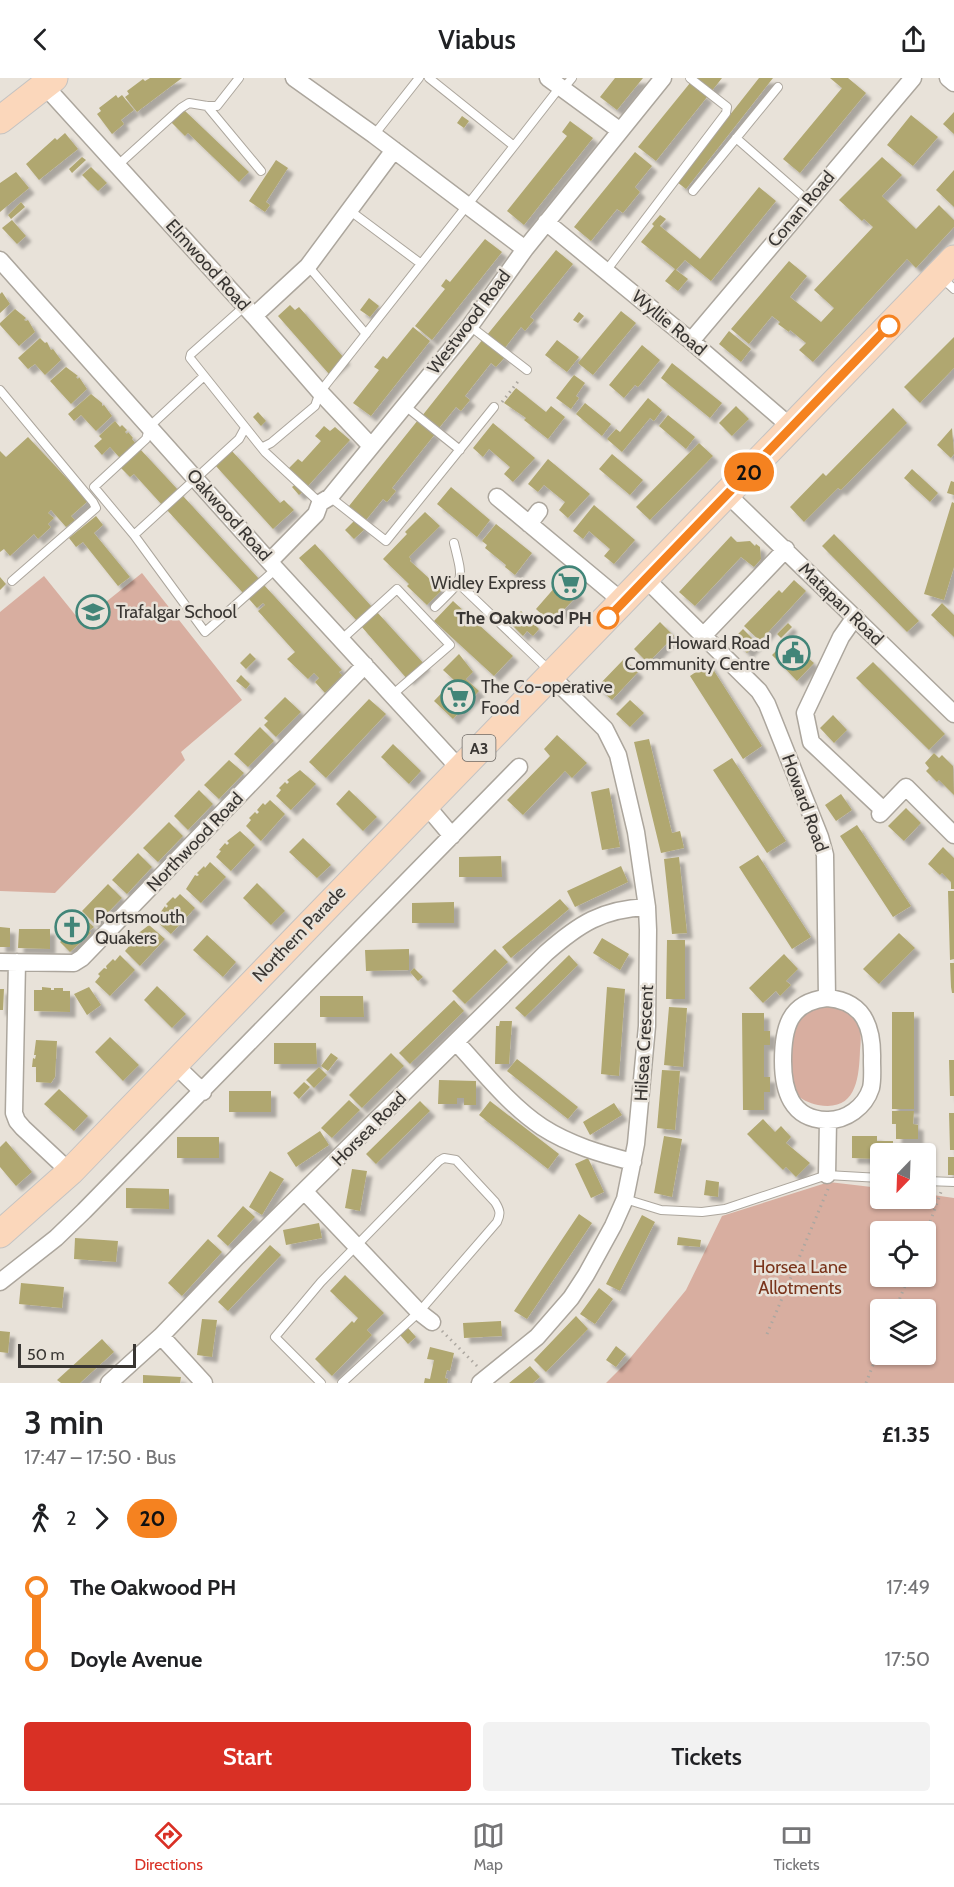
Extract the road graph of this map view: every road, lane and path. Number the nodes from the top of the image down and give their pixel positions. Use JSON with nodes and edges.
{"nodes":[{"id":1,"x":239,"y":78,"type":"edge"},
{"id":2,"x":294,"y":78,"type":"edge"},
{"id":3,"x":418,"y":78,"type":"edge"},
{"id":4,"x":429,"y":78,"type":"edge"},
{"id":5,"x":663,"y":78,"type":"edge"},
{"id":6,"x":690,"y":78,"type":"edge"},
{"id":7,"x":912,"y":78,"type":"edge"},
{"id":8,"x":948,"y":78,"type":"edge"},
{"id":9,"x":49,"y":82,"type":"edge"},
{"id":10,"x":561,"y":83,"type":"edge"},
{"id":11,"x":954,"y":83,"type":"edge"},
{"id":12,"x":778,"y":87,"type":"dead end"},
{"id":13,"x":207,"y":106,"type":"junction"},
{"id":14,"x":0,"y":120,"type":"edge"},
{"id":15,"x":620,"y":130,"type":"junction"},
{"id":16,"x":374,"y":135,"type":"junction"},
{"id":17,"x":736,"y":138,"type":"junction"},
{"id":18,"x":514,"y":146,"type":"junction"},
{"id":19,"x":394,"y":150,"type":"junction"},
{"id":20,"x":118,"y":165,"type":"junction"},
{"id":21,"x":261,"y":171,"type":"dead end"},
{"id":22,"x":693,"y":191,"type":"dead end"},
{"id":23,"x":808,"y":201,"type":"junction"},
{"id":24,"x":467,"y":206,"type":"junction"},
{"id":25,"x":349,"y":210,"type":"junction"},
{"id":26,"x":546,"y":222,"type":"junction"},
{"id":27,"x":525,"y":249,"type":"junction"},
{"id":28,"x":0,"y":260,"type":"edge"},
{"id":29,"x":420,"y":263,"type":"junction"},
{"id":30,"x":308,"y":266,"type":"junction"},
{"id":31,"x":606,"y":271,"type":"junction"},
{"id":32,"x":949,"y":274,"type":"edge"},
{"id":33,"x":249,"y":311,"type":"junction"},
{"id":34,"x":470,"y":326,"type":"junction"},
{"id":35,"x":366,"y":334,"type":"junction"},
{"id":36,"x":691,"y":341,"type":"junction"},
{"id":37,"x":527,"y":370,"type":"joint"},
{"id":38,"x":203,"y":377,"type":"junction"},
{"id":39,"x":0,"y":390,"type":"edge"},
{"id":40,"x":320,"y":392,"type":"junction"},
{"id":41,"x":404,"y":405,"type":"junction"},
{"id":42,"x":494,"y":407,"type":"joint"},
{"id":43,"x":150,"y":426,"type":"junction"},
{"id":44,"x":791,"y":427,"type":"junction"},
{"id":45,"x":245,"y":428,"type":"junction"},
{"id":46,"x":371,"y":446,"type":"junction"},
{"id":47,"x":263,"y":447,"type":"junction"},
{"id":48,"x":460,"y":450,"type":"junction"},
{"id":49,"x":196,"y":479,"type":"junction"},
{"id":50,"x":728,"y":494,"type":"junction"},
{"id":51,"x":497,"y":497,"type":"dead end"},
{"id":52,"x":325,"y":500,"type":"junction"},
{"id":53,"x":134,"y":535,"type":"junction"},
{"id":54,"x":454,"y":543,"type":"dead end"},
{"id":55,"x":786,"y":549,"type":"junction"},
{"id":56,"x":273,"y":565,"type":"junction"},
{"id":57,"x":646,"y":579,"type":"junction"},
{"id":58,"x":12,"y":581,"type":"dead end"},
{"id":59,"x":458,"y":583,"type":"junction"},
{"id":60,"x":623,"y":602,"type":"junction"},
{"id":61,"x":435,"y":607,"type":"dead end"},
{"id":62,"x":855,"y":617,"type":"junction"},
{"id":63,"x":703,"y":636,"type":"junction"},
{"id":64,"x":341,"y":640,"type":"junction"},
{"id":65,"x":365,"y":665,"type":"junction"},
{"id":66,"x":552,"y":674,"type":"junction"},
{"id":67,"x":392,"y":695,"type":"junction"},
{"id":68,"x":952,"y":708,"type":"edge"},
{"id":69,"x":519,"y":767,"type":"dead end"},
{"id":70,"x":459,"y":768,"type":"junction"},
{"id":71,"x":425,"y":804,"type":"junction"},
{"id":72,"x":954,"y":835,"type":"edge"},
{"id":73,"x":452,"y":836,"type":"junction"},
{"id":74,"x":647,"y":907,"type":"junction"},
{"id":75,"x":8,"y":962,"type":"edge"},
{"id":76,"x":827,"y":998,"type":"junction"},
{"id":77,"x":456,"y":1042,"type":"junction"},
{"id":78,"x":173,"y":1063,"type":"junction"},
{"id":79,"x":203,"y":1092,"type":"junction"},
{"id":80,"x":828,"y":1121,"type":"junction"},
{"id":81,"x":633,"y":1162,"type":"junction"},
{"id":82,"x":70,"y":1172,"type":"junction"},
{"id":83,"x":827,"y":1175,"type":"junction"},
{"id":84,"x":870,"y":1177,"type":"edge"},
{"id":85,"x":936,"y":1181,"type":"edge"},
{"id":86,"x":943,"y":1181,"type":"junction"},
{"id":87,"x":954,"y":1182,"type":"edge"},
{"id":88,"x":305,"y":1192,"type":"junction"},
{"id":89,"x":626,"y":1199,"type":"junction"},
{"id":90,"x":931,"y":1221,"type":"edge"},
{"id":91,"x":0,"y":1234,"type":"edge"},
{"id":92,"x":356,"y":1247,"type":"junction"},
{"id":93,"x":0,"y":1282,"type":"edge"},
{"id":94,"x":426,"y":1317,"type":"junction"},
{"id":95,"x":767,"y":1334,"type":"dead end"},
{"id":96,"x":161,"y":1335,"type":"junction"},
{"id":97,"x":873,"y":1365,"type":"edge"},
{"id":98,"x":483,"y":1380,"type":"edge"},
{"id":99,"x":109,"y":1383,"type":"edge"},
{"id":100,"x":204,"y":1383,"type":"edge"},
{"id":101,"x":321,"y":1383,"type":"edge"},
{"id":102,"x":342,"y":1383,"type":"edge"},
{"id":103,"x":866,"y":1383,"type":"edge"}],
"edges":[{"from":1,"to":13,"type":"lane"},
{"from":2,"to":16,"type":"street"},
{"from":3,"to":16,"type":"lane"},
{"from":4,"to":18,"type":"lane"},
{"from":5,"to":15,"type":"street","name":"Westwood Road"},
{"from":6,"to":31,"type":"lane"},
{"from":7,"to":23,"type":"street","name":"Conan Road"},
{"from":8,"to":11,"type":"street"},
{"from":9,"to":14,"type":"main road"},
{"from":9,"to":20,"type":"street","name":"Elmwood Road"},
{"from":10,"to":15,"type":"street"},
{"from":10,"to":18,"type":"lane"},
{"from":12,"to":17,"type":"lane"},
{"from":13,"to":20,"type":"lane"},
{"from":13,"to":21,"type":"lane"},
{"from":15,"to":26,"type":"street","name":"Westwood Road"},
{"from":16,"to":19,"type":"street"},
{"from":17,"to":22,"type":"lane"},
{"from":17,"to":23,"type":"lane"},
{"from":18,"to":24,"type":"lane"},
{"from":19,"to":24,"type":"street"},
{"from":19,"to":25,"type":"street"},
{"from":20,"to":33,"type":"street","name":"Elmwood Road"},
{"from":23,"to":36,"type":"street","name":"Conan Road"},
{"from":24,"to":27,"type":"street"},
{"from":24,"to":29,"type":"lane"},
{"from":25,"to":29,"type":"lane"},
{"from":25,"to":30,"type":"street"},
{"from":26,"to":27,"type":"street","name":"Westwood Road"},
{"from":26,"to":31,"type":"street","name":"Wyllie Road"},
{"from":27,"to":34,"type":"street","name":"Westwood Road"},
{"from":28,"to":43,"type":"street","name":"Oakwood Road"},
{"from":29,"to":35,"type":"lane"},
{"from":30,"to":33,"type":"street"},
{"from":30,"to":35,"type":"lane"},
{"from":31,"to":36,"type":"street","name":"Wyllie Road"},
{"from":32,"to":44,"type":"main road","name":"Northern Parade","number":"A3"},
{"from":33,"to":38,"type":"lane"},
{"from":33,"to":40,"type":"street","name":"Elmwood Road"},
{"from":34,"to":37,"type":"lane"},
{"from":34,"to":41,"type":"street","name":"Westwood Road"},
{"from":35,"to":40,"type":"lane"},
{"from":36,"to":44,"type":"street","name":"Wyllie Road"},
{"from":37,"to":42,"type":"path"},
{"from":38,"to":43,"type":"lane"},
{"from":38,"to":45,"type":"lane"},
{"from":39,"to":58,"type":"lane"},
{"from":40,"to":46,"type":"street","name":"Elmwood Road"},
{"from":40,"to":47,"type":"lane"},
{"from":41,"to":46,"type":"street","name":"Westwood Road"},
{"from":41,"to":48,"type":"lane"},
{"from":42,"to":48,"type":"lane"},
{"from":43,"to":49,"type":"street","name":"Oakwood Road"},
{"from":43,"to":53,"type":"lane"},
{"from":44,"to":50,"type":"main road","name":"Northern Parade","number":"A3"},
{"from":45,"to":47,"type":"lane"},
{"from":45,"to":49,"type":"lane"},
{"from":46,"to":52,"type":"street","name":"Westwood Road"},
{"from":47,"to":52,"type":"lane"},
{"from":48,"to":52,"type":"lane"},
{"from":49,"to":53,"type":"lane"},
{"from":49,"to":56,"type":"street","name":"Oakwood Road"},
{"from":50,"to":55,"type":"street","name":"Matapan Road"},
{"from":50,"to":57,"type":"main road","name":"Northern Parade","number":"A3"},
{"from":51,"to":60,"type":"street"},
{"from":52,"to":56,"type":"street","name":"Westwood Road"},
{"from":53,"to":56,"type":"lane"},
{"from":54,"to":59,"type":"lane"},
{"from":55,"to":62,"type":"street","name":"Matapan Road"},
{"from":55,"to":63,"type":"street"},
{"from":56,"to":64,"type":"street","name":"Oakwood Road"},
{"from":57,"to":60,"type":"main road","name":"Northern Parade","number":"A3"},
{"from":57,"to":63,"type":"street","name":"Howard Road"},
{"from":59,"to":61,"type":"lane"},
{"from":59,"to":66,"type":"lane"},
{"from":60,"to":66,"type":"main road","name":"Northern Parade","number":"A3"},
{"from":62,"to":68,"type":"street","name":"Matapan Road"},
{"from":62,"to":72,"type":"street"},
{"from":63,"to":76,"type":"street","name":"Howard Road"},
{"from":64,"to":65,"type":"street","name":"Oakwood Road"},
{"from":64,"to":67,"type":"lane"},
{"from":65,"to":67,"type":"street","name":"Oakwood Road"},
{"from":65,"to":75,"type":"street","name":"Northwood Road"},
{"from":66,"to":70,"type":"main road","name":"Northern Parade","number":"A3"},
{"from":66,"to":74,"type":"street","name":"Hilsea Crescent"},
{"from":67,"to":70,"type":"street","name":"Oakwood Road"},
{"from":69,"to":73,"type":"street"},
{"from":70,"to":71,"type":"main road","name":"Northern Parade","number":"A3"},
{"from":71,"to":73,"type":"street"},
{"from":71,"to":78,"type":"main road","name":"Northern Parade","number":"A3"},
{"from":73,"to":79,"type":"street"},
{"from":74,"to":77,"type":"street","name":"Horsea Road"},
{"from":74,"to":81,"type":"street","name":"Hilsea Crescent"},
{"from":75,"to":82,"type":"street"},
{"from":76,"to":80,"type":"street"},
{"from":76,"to":80,"type":"street"},
{"from":77,"to":81,"type":"street"},
{"from":77,"to":88,"type":"street","name":"Horsea Road"},
{"from":78,"to":79,"type":"street"},
{"from":78,"to":82,"type":"main road","name":"Northern Parade","number":"A3"},
{"from":79,"to":93,"type":"street"},
{"from":80,"to":83,"type":"street"},
{"from":81,"to":89,"type":"street","name":"Hilsea Crescent"},
{"from":82,"to":91,"type":"main road","name":"Northern Parade","number":"A3"},
{"from":83,"to":84,"type":"lane"},
{"from":83,"to":89,"type":"lane"},
{"from":83,"to":95,"type":"path"},
{"from":85,"to":86,"type":"lane"},
{"from":86,"to":87,"type":"lane"},
{"from":86,"to":90,"type":"path"},
{"from":88,"to":92,"type":"street"},
{"from":88,"to":96,"type":"street","name":"Horsea Road"},
{"from":89,"to":98,"type":"street","name":"Hilsea Crescent"},
{"from":92,"to":94,"type":"street"},
{"from":92,"to":94,"type":"lane"},
{"from":92,"to":101,"type":"lane"},
{"from":94,"to":98,"type":"path"},
{"from":94,"to":102,"type":"lane"},
{"from":96,"to":99,"type":"street","name":"Horsea Road"},
{"from":96,"to":100,"type":"street"},
{"from":97,"to":103,"type":"path"}]}
